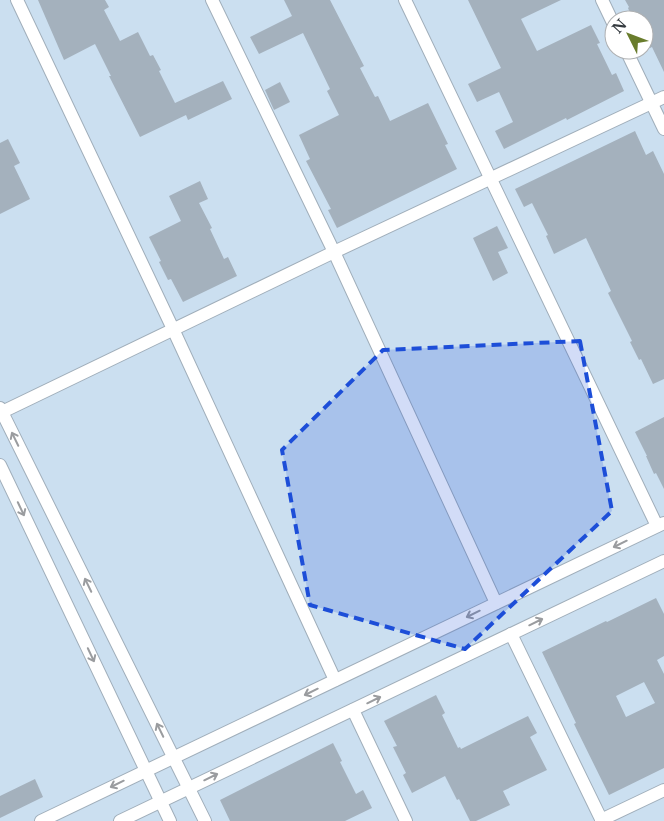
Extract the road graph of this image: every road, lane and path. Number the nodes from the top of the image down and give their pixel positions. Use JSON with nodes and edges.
{"nodes":[{"id":1,"x":17,"y":0,"type":"edge"},
{"id":2,"x":212,"y":0,"type":"edge"},
{"id":3,"x":405,"y":0,"type":"edge"},
{"id":4,"x":631,"y":60,"type":"edge"},
{"id":5,"x":664,"y":97,"type":"edge"},
{"id":6,"x":651,"y":103,"type":"junction"},
{"id":7,"x":664,"y":129,"type":"edge"},
{"id":8,"x":491,"y":178,"type":"junction"},
{"id":9,"x":334,"y":252,"type":"junction"},
{"id":10,"x":173,"y":329,"type":"junction"},
{"id":11,"x":1,"y":410,"type":"edge"},
{"id":12,"x":0,"y":465,"type":"edge"},
{"id":13,"x":661,"y":525,"type":"edge"},
{"id":14,"x":664,"y":561,"type":"edge"},
{"id":15,"x":496,"y":603,"type":"junction"},
{"id":16,"x":511,"y":634,"type":"junction"},
{"id":17,"x":335,"y":680,"type":"junction"},
{"id":18,"x":353,"y":710,"type":"junction"},
{"id":19,"x":173,"y":758,"type":"junction"},
{"id":20,"x":146,"y":771,"type":"junction"},
{"id":21,"x":189,"y":788,"type":"junction"},
{"id":22,"x":664,"y":790,"type":"edge"},
{"id":23,"x":161,"y":802,"type":"junction"},
{"id":24,"x":601,"y":820,"type":"edge"},
{"id":25,"x":40,"y":821,"type":"edge"},
{"id":26,"x":120,"y":821,"type":"edge"},
{"id":27,"x":170,"y":821,"type":"edge"},
{"id":28,"x":205,"y":821,"type":"edge"},
{"id":29,"x":406,"y":821,"type":"edge"}],
"edges":[{"from":1,"to":10,"type":"street"},
{"from":2,"to":9,"type":"street"},
{"from":3,"to":8,"type":"street"},
{"from":4,"to":6,"type":"street"},
{"from":5,"to":6,"type":"street"},
{"from":6,"to":7,"type":"street"},
{"from":6,"to":8,"type":"street"},
{"from":8,"to":9,"type":"street"},
{"from":8,"to":13,"type":"street"},
{"from":9,"to":10,"type":"street"},
{"from":9,"to":15,"type":"street"},
{"from":10,"to":11,"type":"street"},
{"from":10,"to":17,"type":"street"},
{"from":19,"to":11,"type":"street","one_way":true},
{"from":12,"to":20,"type":"street","one_way":true},
{"from":13,"to":15,"type":"street","one_way":true},
{"from":16,"to":14,"type":"street","one_way":true},
{"from":15,"to":17,"type":"street","one_way":true},
{"from":18,"to":16,"type":"street","one_way":true},
{"from":16,"to":24,"type":"street"},
{"from":17,"to":19,"type":"street","one_way":true},
{"from":21,"to":18,"type":"street","one_way":true},
{"from":18,"to":29,"type":"street"},
{"from":19,"to":20,"type":"street"},
{"from":19,"to":21,"type":"street"},
{"from":20,"to":23,"type":"street"},
{"from":20,"to":25,"type":"street","one_way":true},
{"from":21,"to":23,"type":"street"},
{"from":21,"to":28,"type":"street"},
{"from":22,"to":24,"type":"street"},
{"from":23,"to":26,"type":"street"},
{"from":23,"to":27,"type":"street"}]}
